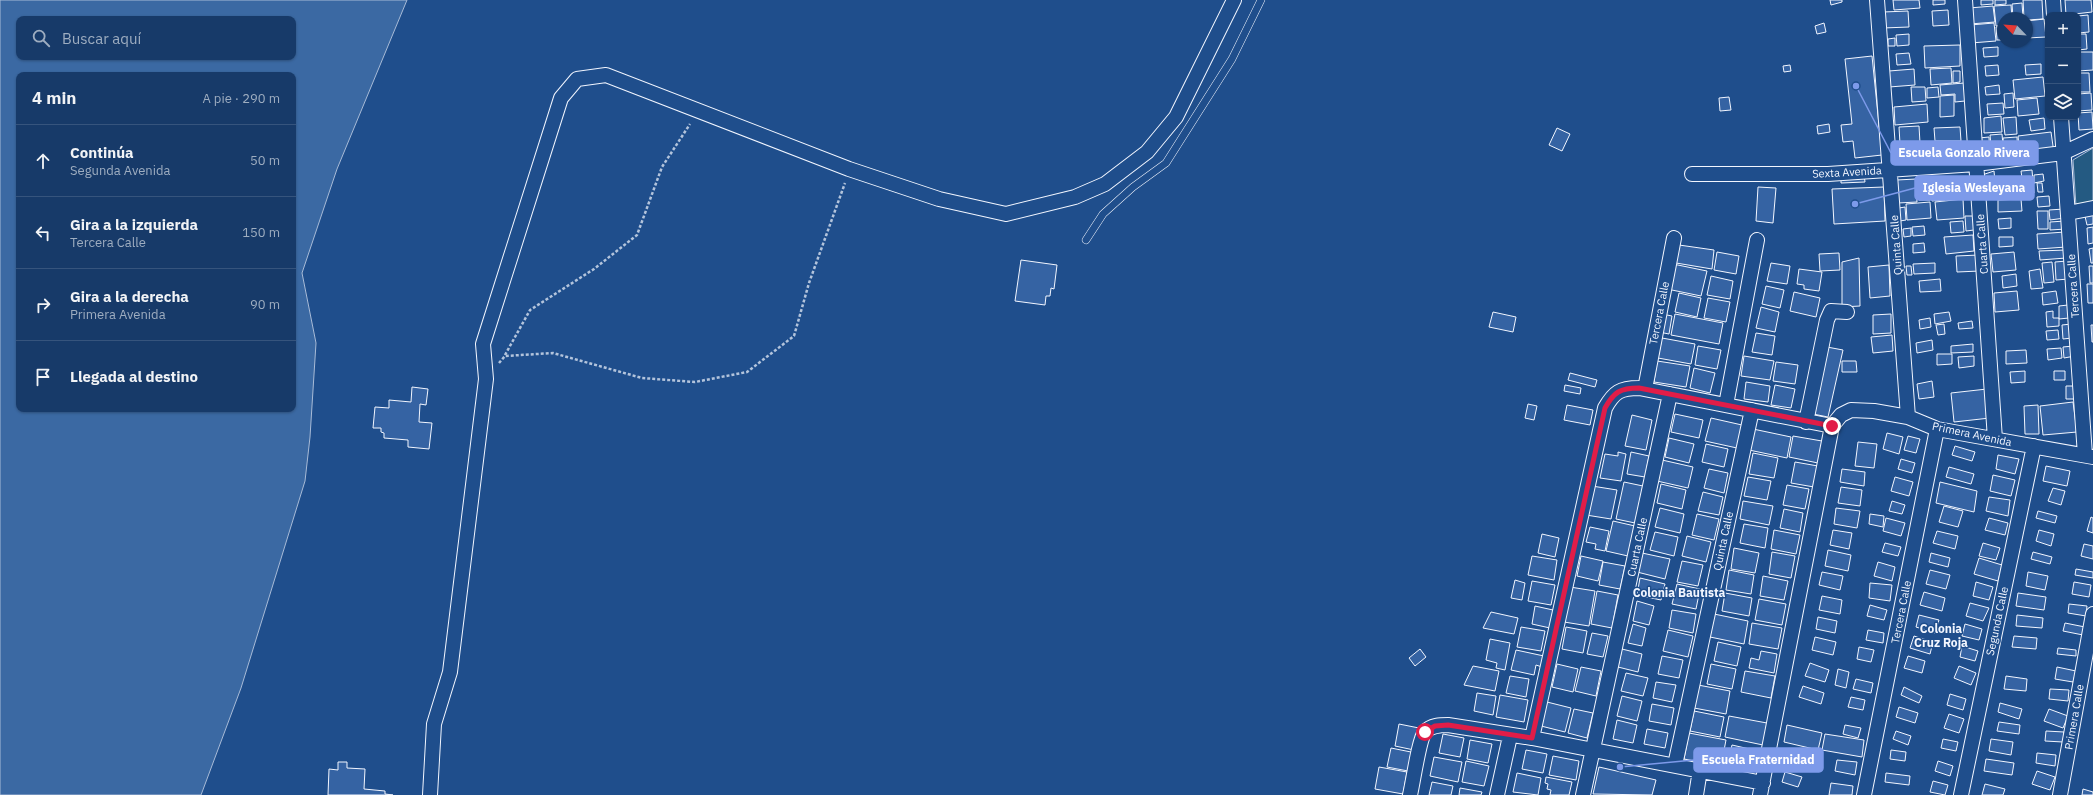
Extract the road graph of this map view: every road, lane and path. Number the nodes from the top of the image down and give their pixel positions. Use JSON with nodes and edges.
{"nodes":[{"id":1,"x":1234,"y":0,"type":"edge"},
{"id":2,"x":1261,"y":0,"type":"edge"},
{"id":3,"x":1877,"y":0,"type":"edge"},
{"id":4,"x":1966,"y":0,"type":"edge"},
{"id":5,"x":2053,"y":0,"type":"edge"},
{"id":6,"x":2054,"y":12,"type":"edge"},
{"id":7,"x":714,"y":117,"type":"junction"},
{"id":8,"x":2060,"y":120,"type":"edge"},
{"id":9,"x":2093,"y":139,"type":"edge"},
{"id":10,"x":2063,"y":153,"type":"junction"},
{"id":11,"x":1976,"y":164,"type":"junction"},
{"id":12,"x":849,"y":170,"type":"junction"},
{"id":13,"x":1890,"y":170,"type":"junction"},
{"id":14,"x":1692,"y":174,"type":"dead end"},
{"id":15,"x":2093,"y":208,"type":"edge"},
{"id":16,"x":2068,"y":213,"type":"junction"},
{"id":17,"x":1674,"y":238,"type":"dead end"},
{"id":18,"x":1086,"y":240,"type":"dead end"},
{"id":19,"x":1757,"y":240,"type":"dead end"},
{"id":20,"x":1847,"y":312,"type":"dead end"},
{"id":21,"x":505,"y":356,"type":"junction"},
{"id":22,"x":486,"y":379,"type":"junction"},
{"id":23,"x":1645,"y":389,"type":"junction"},
{"id":24,"x":1670,"y":394,"type":"junction"},
{"id":25,"x":1726,"y":405,"type":"junction"},
{"id":26,"x":1752,"y":410,"type":"junction"},
{"id":27,"x":1908,"y":418,"type":"junction"},
{"id":28,"x":1806,"y":422,"type":"junction"},
{"id":29,"x":1832,"y":426,"type":"junction"},
{"id":30,"x":1937,"y":429,"type":"junction"},
{"id":31,"x":1995,"y":440,"type":"junction"},
{"id":32,"x":2034,"y":446,"type":"junction"},
{"id":33,"x":2089,"y":456,"type":"edge"},
{"id":34,"x":2093,"y":614,"type":"edge"},
{"id":35,"x":1510,"y":736,"type":"junction"},
{"id":36,"x":1532,"y":738,"type":"junction"},
{"id":37,"x":1593,"y":750,"type":"junction"},
{"id":38,"x":1675,"y":764,"type":"junction"},
{"id":39,"x":1700,"y":770,"type":"junction"},
{"id":40,"x":1761,"y":789,"type":"edge"},
{"id":41,"x":430,"y":795,"type":"edge"},
{"id":42,"x":1410,"y":795,"type":"edge"},
{"id":43,"x":1497,"y":795,"type":"edge"},
{"id":44,"x":1583,"y":795,"type":"edge"},
{"id":45,"x":1696,"y":795,"type":"edge"},
{"id":46,"x":1864,"y":795,"type":"edge"},
{"id":47,"x":1961,"y":795,"type":"edge"},
{"id":48,"x":2060,"y":795,"type":"edge"}],
"edges":[{"from":1,"to":12,"type":"street"},
{"from":2,"to":18,"type":"lane"},
{"from":3,"to":13,"type":"street","name":"Quinta Calle"},
{"from":4,"to":11,"type":"street","name":"Cuarta Calle"},
{"from":5,"to":6,"type":"street"},
{"from":7,"to":12,"type":"street"},
{"from":7,"to":21,"type":"path"},
{"from":7,"to":22,"type":"street"},
{"from":8,"to":10,"type":"street","name":"Tercera Calle"},
{"from":9,"to":10,"type":"street","name":"Sexta Avenida"},
{"from":10,"to":11,"type":"street","name":"Sexta Avenida"},
{"from":10,"to":16,"type":"street","name":"Tercera Calle"},
{"from":11,"to":13,"type":"street","name":"Sexta Avenida"},
{"from":11,"to":31,"type":"street","name":"Cuarta Calle"},
{"from":12,"to":21,"type":"path"},
{"from":13,"to":14,"type":"street","name":"Sexta Avenida"},
{"from":13,"to":27,"type":"street","name":"Quinta Calle"},
{"from":15,"to":16,"type":"street"},
{"from":16,"to":33,"type":"street","name":"Tercera Calle"},
{"from":17,"to":23,"type":"street","name":"Tercera Calle"},
{"from":19,"to":25,"type":"street"},
{"from":20,"to":28,"type":"street"},
{"from":21,"to":22,"type":"path"},
{"from":22,"to":41,"type":"street"},
{"from":23,"to":24,"type":"street"},
{"from":23,"to":36,"type":"street"},
{"from":24,"to":25,"type":"street"},
{"from":24,"to":37,"type":"street","name":"Cuarta Calle"},
{"from":25,"to":26,"type":"street"},
{"from":26,"to":28,"type":"street"},
{"from":26,"to":38,"type":"street","name":"Quinta Calle"},
{"from":27,"to":29,"type":"street","name":"Primera Avenida"},
{"from":27,"to":30,"type":"street","name":"Primera Avenida"},
{"from":28,"to":29,"type":"street"},
{"from":29,"to":40,"type":"street"},
{"from":30,"to":31,"type":"street","name":"Primera Avenida"},
{"from":30,"to":46,"type":"street","name":"Tercera Calle"},
{"from":31,"to":32,"type":"street","name":"Primera Avenida"},
{"from":32,"to":33,"type":"street","name":"Primera Avenida"},
{"from":32,"to":47,"type":"street","name":"Segunda Calle"},
{"from":34,"to":48,"type":"street","name":"Primera Calle"},
{"from":35,"to":36,"type":"street"},
{"from":35,"to":42,"type":"street"},
{"from":35,"to":43,"type":"street"},
{"from":36,"to":37,"type":"street"},
{"from":37,"to":38,"type":"street"},
{"from":37,"to":44,"type":"street","name":"Cuarta Calle"},
{"from":38,"to":39,"type":"street"},
{"from":39,"to":40,"type":"street"},
{"from":39,"to":45,"type":"street"}]}
